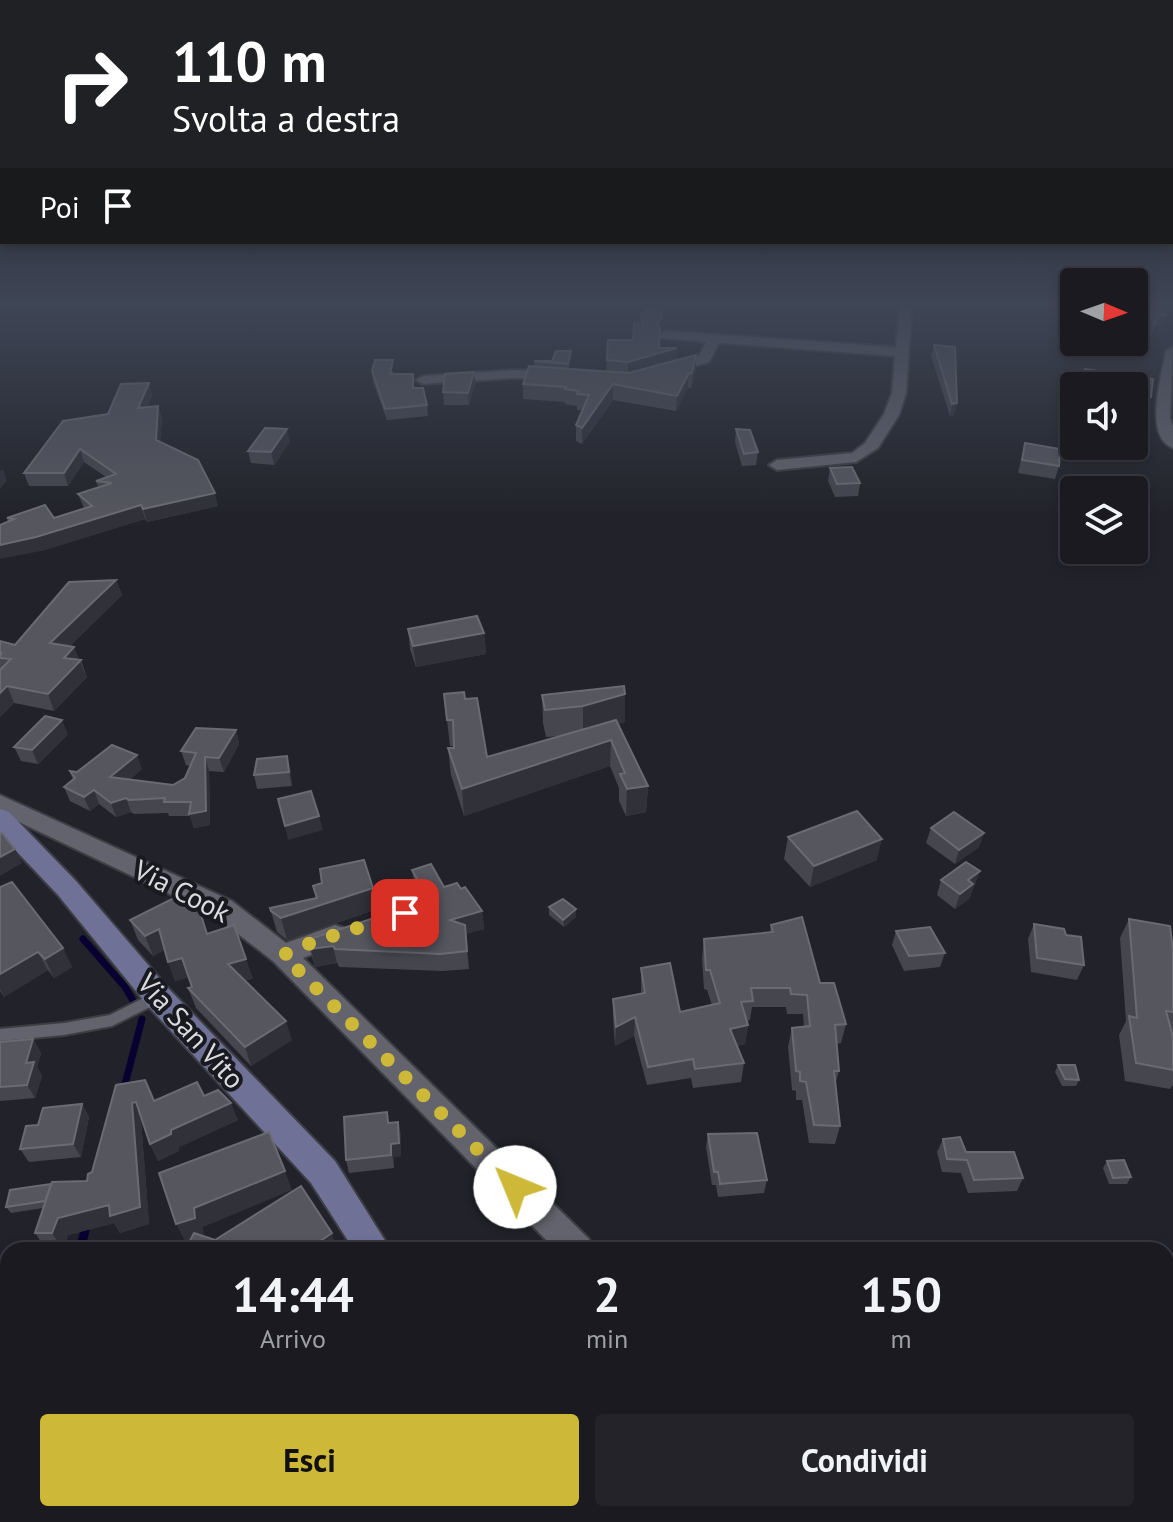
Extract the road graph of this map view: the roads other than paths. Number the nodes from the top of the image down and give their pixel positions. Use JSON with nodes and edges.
{"nodes":[{"id":1,"x":513,"y":374,"type":"edge"},
{"id":2,"x":514,"y":374,"type":"edge"},
{"id":3,"x":899,"y":374,"type":"edge"},
{"id":4,"x":1169,"y":374,"type":"edge"},
{"id":5,"x":568,"y":376,"type":"edge"},
{"id":6,"x":423,"y":380,"type":"dead end"},
{"id":7,"x":1173,"y":443,"type":"edge"},
{"id":8,"x":777,"y":465,"type":"dead end"},
{"id":9,"x":0,"y":803,"type":"edge"},
{"id":10,"x":0,"y":818,"type":"edge"},
{"id":11,"x":361,"y":927,"type":"edge"},
{"id":12,"x":283,"y":955,"type":"junction"},
{"id":13,"x":158,"y":997,"type":"junction"},
{"id":14,"x":0,"y":1035,"type":"edge"},
{"id":15,"x":366,"y":1242,"type":"edge"},
{"id":16,"x":570,"y":1242,"type":"edge"}],
"edges":[{"from":1,"to":6,"type":"street"},
{"from":2,"to":5,"type":"street"},
{"from":3,"to":8,"type":"street"},
{"from":4,"to":7,"type":"street"},
{"from":9,"to":12,"type":"street","name":"Via Cook"},
{"from":10,"to":13,"type":"street","name":"Via San Vito"},
{"from":11,"to":12,"type":"street"},
{"from":12,"to":16,"type":"street","name":"Via Cook"},
{"from":13,"to":14,"type":"lane"},
{"from":13,"to":15,"type":"street","name":"Via San Vito"}]}
